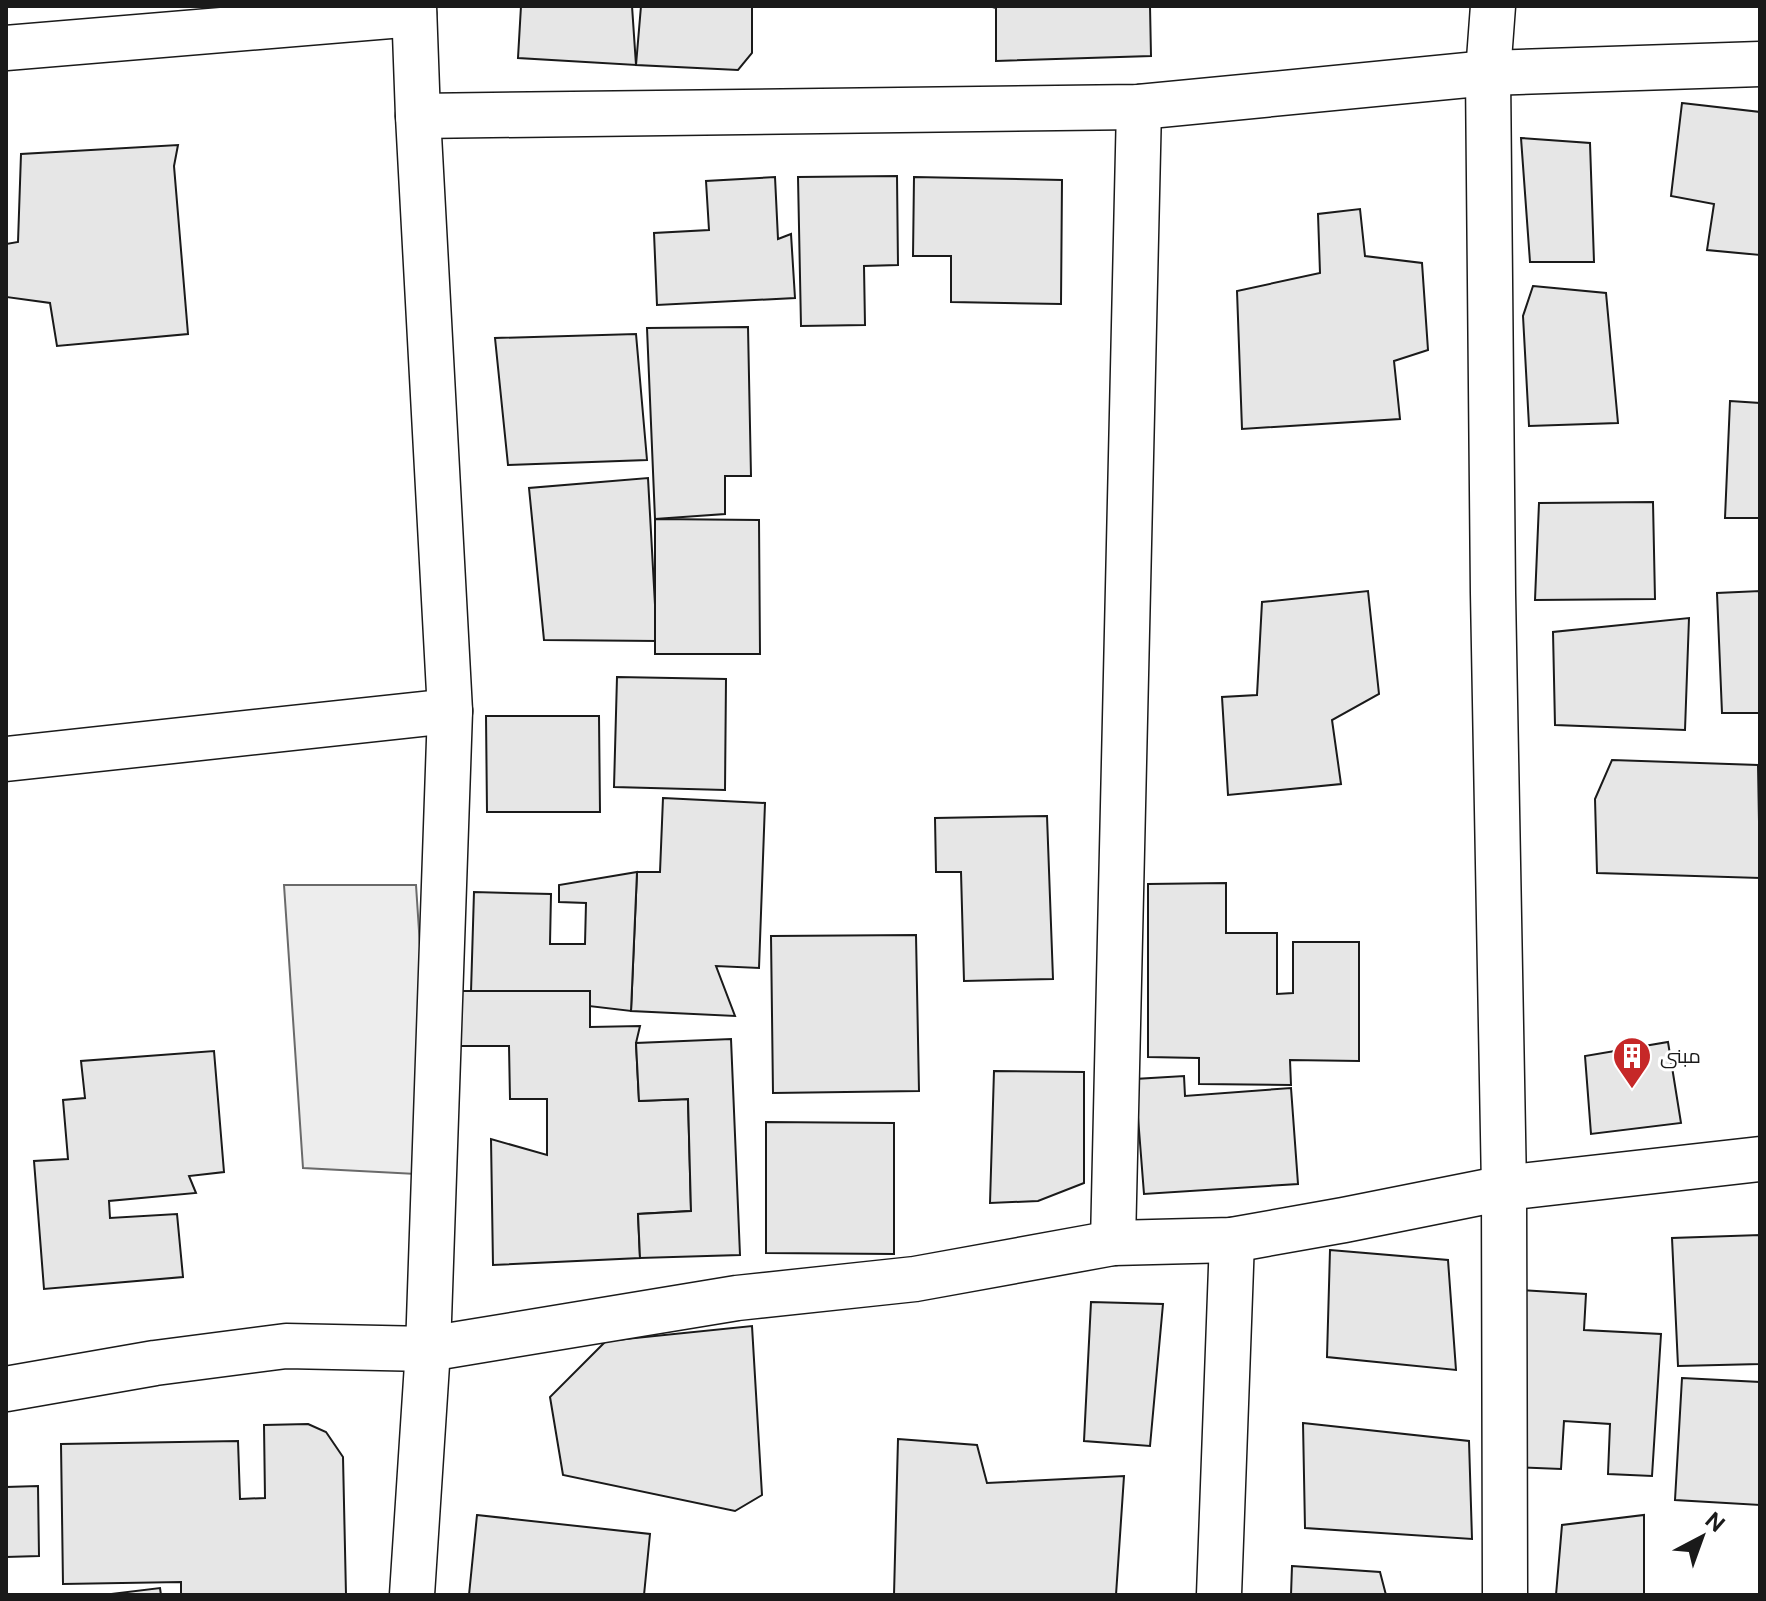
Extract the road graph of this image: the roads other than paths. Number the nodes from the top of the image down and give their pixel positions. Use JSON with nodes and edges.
{"nodes":[{"id":1,"x":1493,"y":6,"type":"edge"},
{"id":2,"x":414,"y":10,"type":"edge"},
{"id":3,"x":6,"y":48,"type":"edge"},
{"id":4,"x":1760,"y":64,"type":"edge"},
{"id":5,"x":1488,"y":73,"type":"junction"},
{"id":6,"x":1139,"y":107,"type":"junction"},
{"id":7,"x":418,"y":116,"type":"junction"},
{"id":8,"x":450,"y":711,"type":"junction"},
{"id":9,"x":6,"y":759,"type":"edge"},
{"id":10,"x":1760,"y":1159,"type":"edge"},
{"id":11,"x":1504,"y":1188,"type":"junction"},
{"id":12,"x":1232,"y":1240,"type":"junction"},
{"id":13,"x":1113,"y":1243,"type":"junction"},
{"id":14,"x":428,"y":1349,"type":"junction"},
{"id":15,"x":6,"y":1389,"type":"edge"},
{"id":16,"x":412,"y":1595,"type":"edge"},
{"id":17,"x":1219,"y":1595,"type":"edge"},
{"id":18,"x":1505,"y":1595,"type":"edge"}],
"edges":[{"from":1,"to":5,"type":"street"},
{"from":2,"to":3,"type":"street"},
{"from":2,"to":7,"type":"street"},
{"from":4,"to":5,"type":"street"},
{"from":5,"to":6,"type":"street"},
{"from":5,"to":11,"type":"street"},
{"from":6,"to":7,"type":"street"},
{"from":6,"to":13,"type":"street"},
{"from":7,"to":8,"type":"street"},
{"from":8,"to":9,"type":"street"},
{"from":8,"to":14,"type":"street"},
{"from":10,"to":11,"type":"street"},
{"from":11,"to":12,"type":"street"},
{"from":11,"to":18,"type":"street"},
{"from":12,"to":13,"type":"street"},
{"from":12,"to":17,"type":"street"},
{"from":13,"to":14,"type":"street"},
{"from":14,"to":15,"type":"street"},
{"from":14,"to":16,"type":"street"}]}
